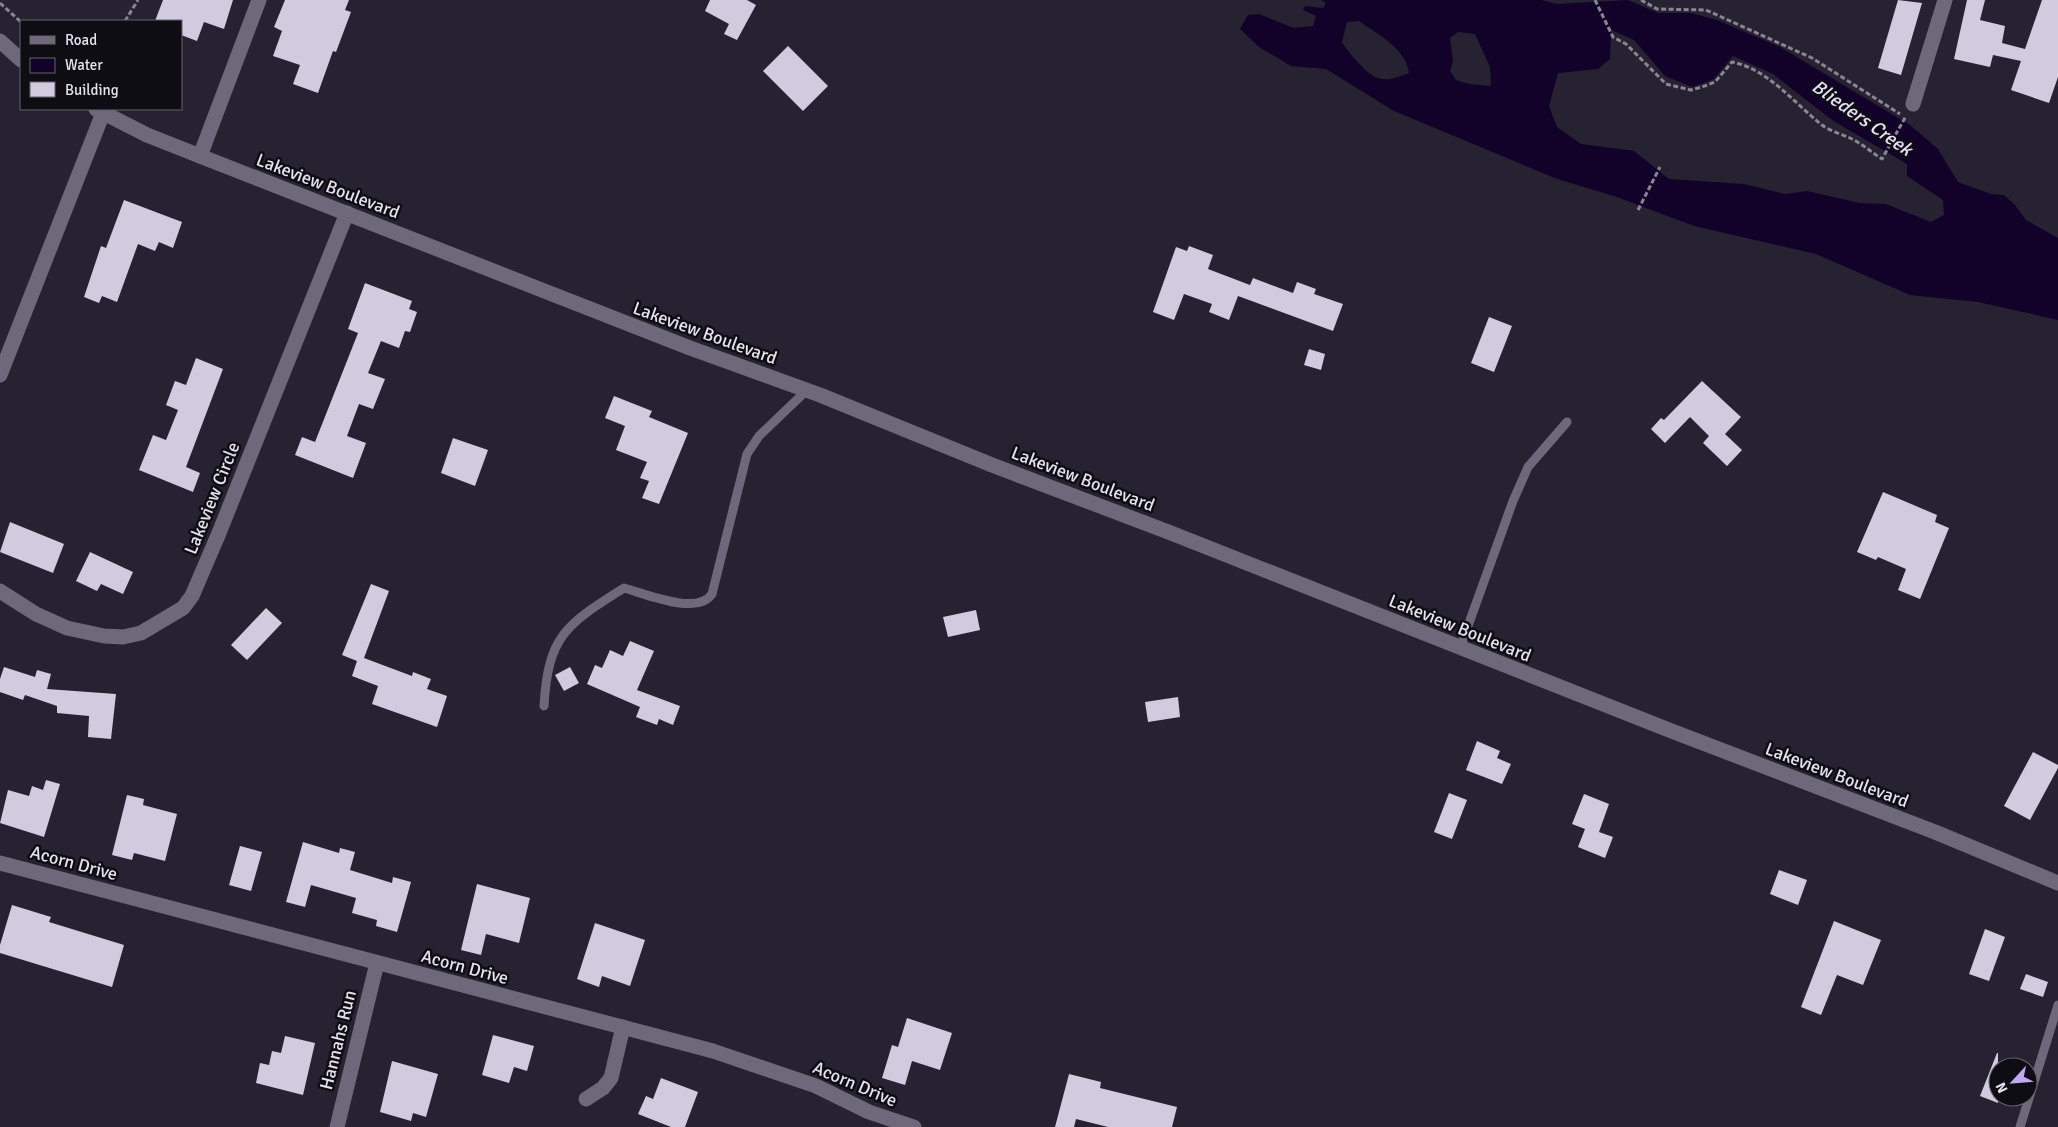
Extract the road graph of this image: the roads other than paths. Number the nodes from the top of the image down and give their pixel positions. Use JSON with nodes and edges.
{"nodes":[{"id":1,"x":260,"y":0,"type":"edge"},
{"id":2,"x":1945,"y":0,"type":"edge"},
{"id":3,"x":0,"y":41,"type":"edge"},
{"id":4,"x":20,"y":59,"type":"edge"},
{"id":5,"x":100,"y":111,"type":"edge"},
{"id":6,"x":1909,"y":111,"type":"road end"},
{"id":7,"x":200,"y":156,"type":"junction"},
{"id":8,"x":347,"y":214,"type":"junction"},
{"id":9,"x":0,"y":375,"type":"edge"},
{"id":10,"x":807,"y":390,"type":"junction"},
{"id":11,"x":1567,"y":422,"type":"dead end"},
{"id":12,"x":0,"y":591,"type":"edge"},
{"id":13,"x":1460,"y":648,"type":"junction"},
{"id":14,"x":544,"y":706,"type":"dead end"},
{"id":15,"x":0,"y":863,"type":"edge"},
{"id":16,"x":2058,"y":883,"type":"edge"},
{"id":17,"x":377,"y":963,"type":"junction"},
{"id":18,"x":2058,"y":1005,"type":"edge"},
{"id":19,"x":623,"y":1027,"type":"junction"},
{"id":20,"x":586,"y":1099,"type":"dead end"},
{"id":21,"x":895,"y":1124,"type":"edge"},
{"id":22,"x":337,"y":1127,"type":"edge"},
{"id":23,"x":914,"y":1127,"type":"edge"},
{"id":24,"x":2020,"y":1127,"type":"edge"}],
"edges":[{"from":1,"to":7,"type":"street"},
{"from":2,"to":6,"type":"street"},
{"from":3,"to":4,"type":"street"},
{"from":5,"to":7,"type":"street","name":"Lakeview Boulevard"},
{"from":5,"to":9,"type":"street"},
{"from":7,"to":8,"type":"street","name":"Lakeview Boulevard"},
{"from":8,"to":10,"type":"street","name":"Lakeview Boulevard"},
{"from":8,"to":12,"type":"street","name":"Lakeview Circle"},
{"from":10,"to":13,"type":"street","name":"Lakeview Boulevard"},
{"from":10,"to":14,"type":"lane"},
{"from":11,"to":13,"type":"lane"},
{"from":13,"to":16,"type":"street","name":"Lakeview Boulevard"},
{"from":15,"to":17,"type":"street","name":"Acorn Drive"},
{"from":17,"to":19,"type":"street","name":"Acorn Drive"},
{"from":17,"to":22,"type":"street","name":"Hannahs Run"},
{"from":18,"to":24,"type":"lane"},
{"from":19,"to":20,"type":"street"},
{"from":19,"to":21,"type":"street","name":"Acorn Drive"},
{"from":21,"to":23,"type":"street","name":"Acorn Drive"}]}
